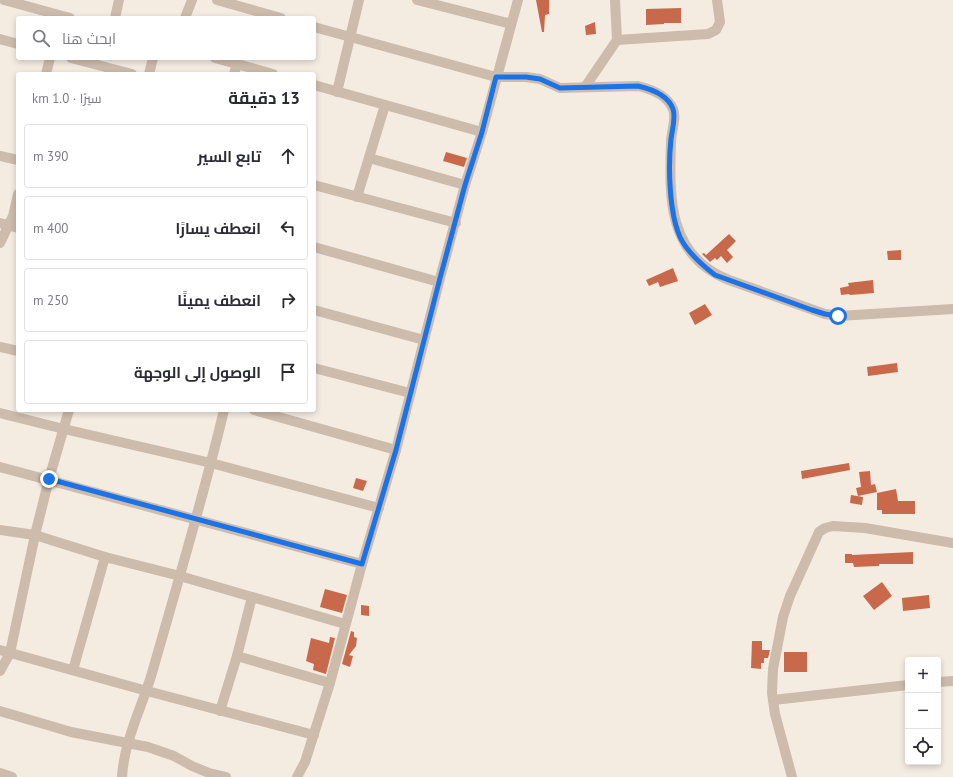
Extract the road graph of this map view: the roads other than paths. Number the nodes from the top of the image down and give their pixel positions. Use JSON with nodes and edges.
{"nodes":[{"id":1,"x":4,"y":0,"type":"edge"},
{"id":2,"x":119,"y":0,"type":"edge"},
{"id":3,"x":192,"y":0,"type":"edge"},
{"id":4,"x":217,"y":0,"type":"edge"},
{"id":5,"x":359,"y":0,"type":"edge"},
{"id":6,"x":417,"y":0,"type":"edge"},
{"id":7,"x":518,"y":0,"type":"edge"},
{"id":8,"x":615,"y":0,"type":"edge"},
{"id":9,"x":717,"y":0,"type":"edge"},
{"id":10,"x":60,"y":16,"type":"edge"},
{"id":11,"x":115,"y":16,"type":"edge"},
{"id":12,"x":186,"y":16,"type":"edge"},
{"id":13,"x":274,"y":16,"type":"edge"},
{"id":14,"x":511,"y":24,"type":"junction"},
{"id":15,"x":316,"y":28,"type":"edge"},
{"id":16,"x":350,"y":38,"type":"junction"},
{"id":17,"x":0,"y":39,"type":"edge"},
{"id":18,"x":617,"y":40,"type":"junction"},
{"id":19,"x":16,"y":43,"type":"edge"},
{"id":20,"x":50,"y":60,"type":"edge"},
{"id":21,"x":79,"y":60,"type":"edge"},
{"id":22,"x":152,"y":60,"type":"edge"},
{"id":23,"x":219,"y":60,"type":"edge"},
{"id":24,"x":236,"y":69,"type":"edge"},
{"id":25,"x":46,"y":72,"type":"edge"},
{"id":26,"x":124,"y":72,"type":"edge"},
{"id":27,"x":150,"y":72,"type":"edge"},
{"id":28,"x":258,"y":72,"type":"edge"},
{"id":29,"x":496,"y":77,"type":"junction"},
{"id":30,"x":316,"y":86,"type":"edge"},
{"id":31,"x":585,"y":87,"type":"junction"},
{"id":32,"x":337,"y":92,"type":"junction"},
{"id":33,"x":385,"y":105,"type":"junction"},
{"id":34,"x":482,"y":132,"type":"junction"},
{"id":35,"x":0,"y":156,"type":"edge"},
{"id":36,"x":368,"y":158,"type":"junction"},
{"id":37,"x":16,"y":160,"type":"edge"},
{"id":38,"x":465,"y":185,"type":"junction"},
{"id":39,"x":316,"y":186,"type":"edge"},
{"id":40,"x":357,"y":197,"type":"junction"},
{"id":41,"x":16,"y":203,"type":"edge"},
{"id":42,"x":456,"y":223,"type":"junction"},
{"id":43,"x":9,"y":225,"type":"edge"},
{"id":44,"x":0,"y":243,"type":"edge"},
{"id":45,"x":316,"y":248,"type":"edge"},
{"id":46,"x":439,"y":282,"type":"junction"},
{"id":47,"x":953,"y":309,"type":"edge"},
{"id":48,"x":316,"y":311,"type":"edge"},
{"id":49,"x":424,"y":340,"type":"junction"},
{"id":50,"x":0,"y":347,"type":"edge"},
{"id":51,"x":16,"y":351,"type":"edge"},
{"id":52,"x":316,"y":369,"type":"edge"},
{"id":53,"x":410,"y":393,"type":"junction"},
{"id":54,"x":0,"y":412,"type":"edge"},
{"id":55,"x":68,"y":412,"type":"edge"},
{"id":56,"x":224,"y":412,"type":"edge"},
{"id":57,"x":261,"y":412,"type":"edge"},
{"id":58,"x":64,"y":429,"type":"junction"},
{"id":59,"x":396,"y":450,"type":"junction"},
{"id":60,"x":211,"y":463,"type":"junction"},
{"id":61,"x":0,"y":466,"type":"edge"},
{"id":62,"x":49,"y":479,"type":"junction"},
{"id":63,"x":379,"y":508,"type":"junction"},
{"id":64,"x":197,"y":519,"type":"junction"},
{"id":65,"x":0,"y":530,"type":"edge"},
{"id":66,"x":35,"y":535,"type":"junction"},
{"id":67,"x":953,"y":543,"type":"edge"},
{"id":68,"x":105,"y":557,"type":"junction"},
{"id":69,"x":362,"y":564,"type":"junction"},
{"id":70,"x":180,"y":576,"type":"junction"},
{"id":71,"x":252,"y":597,"type":"junction"},
{"id":72,"x":345,"y":624,"type":"junction"},
{"id":73,"x":0,"y":650,"type":"edge"},
{"id":74,"x":10,"y":653,"type":"junction"},
{"id":75,"x":237,"y":656,"type":"junction"},
{"id":76,"x":73,"y":670,"type":"junction"},
{"id":77,"x":0,"y":671,"type":"edge"},
{"id":78,"x":953,"y":680,"type":"edge"},
{"id":79,"x":941,"y":682,"type":"edge"},
{"id":80,"x":330,"y":683,"type":"junction"},
{"id":81,"x":905,"y":685,"type":"edge"},
{"id":82,"x":147,"y":691,"type":"junction"},
{"id":83,"x":772,"y":700,"type":"junction"},
{"id":84,"x":0,"y":711,"type":"edge"},
{"id":85,"x":220,"y":711,"type":"junction"},
{"id":86,"x":314,"y":735,"type":"junction"},
{"id":87,"x":129,"y":743,"type":"junction"},
{"id":88,"x":0,"y":773,"type":"edge"},
{"id":89,"x":12,"y":777,"type":"edge"},
{"id":90,"x":122,"y":777,"type":"edge"},
{"id":91,"x":226,"y":777,"type":"edge"},
{"id":92,"x":297,"y":777,"type":"edge"},
{"id":93,"x":792,"y":777,"type":"edge"}],
"edges":[{"from":1,"to":10,"type":"street"},
{"from":2,"to":11,"type":"street"},
{"from":3,"to":12,"type":"street"},
{"from":4,"to":13,"type":"street"},
{"from":5,"to":16,"type":"street"},
{"from":6,"to":14,"type":"street"},
{"from":7,"to":14,"type":"street"},
{"from":8,"to":18,"type":"street"},
{"from":9,"to":18,"type":"street"},
{"from":14,"to":29,"type":"street"},
{"from":15,"to":16,"type":"street"},
{"from":16,"to":29,"type":"street"},
{"from":16,"to":32,"type":"street"},
{"from":17,"to":19,"type":"street"},
{"from":18,"to":31,"type":"street"},
{"from":20,"to":25,"type":"street"},
{"from":21,"to":26,"type":"street"},
{"from":22,"to":27,"type":"street"},
{"from":23,"to":24,"type":"street"},
{"from":24,"to":28,"type":"street"},
{"from":29,"to":31,"type":"street"},
{"from":29,"to":34,"type":"street"},
{"from":30,"to":32,"type":"street"},
{"from":31,"to":47,"type":"street"},
{"from":32,"to":33,"type":"street"},
{"from":33,"to":34,"type":"street"},
{"from":33,"to":36,"type":"street"},
{"from":34,"to":38,"type":"street"},
{"from":35,"to":37,"type":"street"},
{"from":36,"to":38,"type":"street"},
{"from":36,"to":40,"type":"street"},
{"from":38,"to":42,"type":"street"},
{"from":39,"to":40,"type":"street"},
{"from":40,"to":42,"type":"street"},
{"from":41,"to":43,"type":"street"},
{"from":42,"to":46,"type":"street"},
{"from":43,"to":44,"type":"street"},
{"from":45,"to":46,"type":"street"},
{"from":46,"to":49,"type":"street"},
{"from":48,"to":49,"type":"street"},
{"from":49,"to":53,"type":"street"},
{"from":50,"to":51,"type":"street"},
{"from":52,"to":53,"type":"street"},
{"from":53,"to":59,"type":"street"},
{"from":54,"to":58,"type":"street"},
{"from":55,"to":58,"type":"street"},
{"from":56,"to":60,"type":"street"},
{"from":57,"to":59,"type":"street"},
{"from":58,"to":60,"type":"street"},
{"from":58,"to":62,"type":"street"},
{"from":59,"to":63,"type":"street"},
{"from":60,"to":63,"type":"street"},
{"from":60,"to":64,"type":"street"},
{"from":61,"to":62,"type":"street"},
{"from":62,"to":64,"type":"street"},
{"from":62,"to":66,"type":"street"},
{"from":63,"to":69,"type":"street"},
{"from":64,"to":69,"type":"street"},
{"from":64,"to":70,"type":"street"},
{"from":65,"to":66,"type":"street"},
{"from":66,"to":68,"type":"street"},
{"from":66,"to":74,"type":"street"},
{"from":67,"to":83,"type":"street"},
{"from":68,"to":70,"type":"street"},
{"from":68,"to":76,"type":"street"},
{"from":69,"to":72,"type":"street"},
{"from":70,"to":71,"type":"street"},
{"from":70,"to":82,"type":"street"},
{"from":71,"to":72,"type":"street"},
{"from":71,"to":75,"type":"street"},
{"from":72,"to":80,"type":"street"},
{"from":73,"to":74,"type":"street"},
{"from":74,"to":76,"type":"street"},
{"from":74,"to":77,"type":"street"},
{"from":75,"to":80,"type":"street"},
{"from":75,"to":85,"type":"street"},
{"from":76,"to":82,"type":"street"},
{"from":78,"to":79,"type":"street"},
{"from":80,"to":86,"type":"street"},
{"from":81,"to":83,"type":"street"},
{"from":82,"to":85,"type":"street"},
{"from":82,"to":87,"type":"street"},
{"from":83,"to":93,"type":"street"},
{"from":84,"to":87,"type":"street"},
{"from":85,"to":86,"type":"street"},
{"from":86,"to":92,"type":"street"},
{"from":87,"to":90,"type":"street"},
{"from":87,"to":91,"type":"street"},
{"from":88,"to":89,"type":"street"}]}
